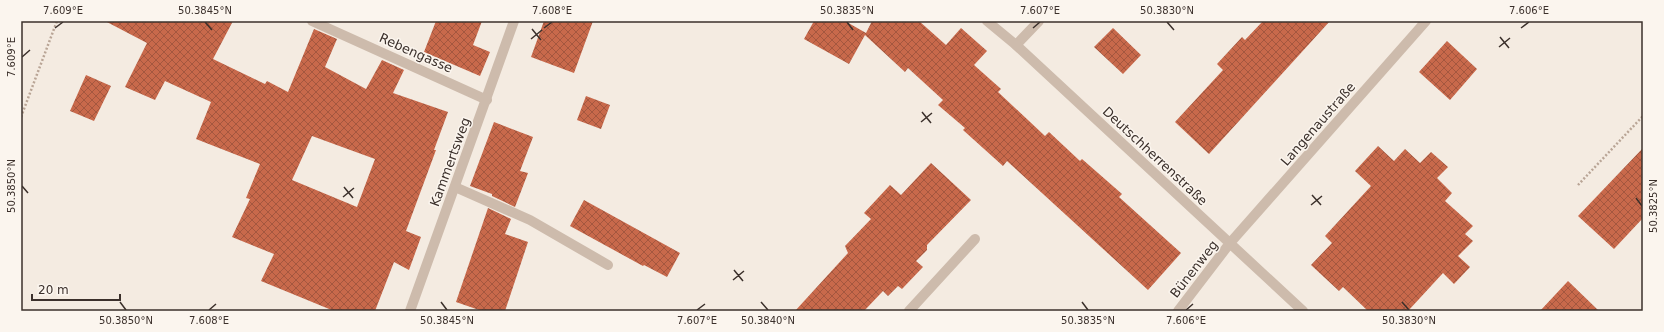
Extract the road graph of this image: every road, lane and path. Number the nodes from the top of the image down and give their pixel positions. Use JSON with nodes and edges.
{"nodes":[{"id":1,"x":57,"y":21,"type":"edge"},
{"id":2,"x":312,"y":21,"type":"edge"},
{"id":3,"x":514,"y":21,"type":"edge"},
{"id":4,"x":987,"y":21,"type":"edge"},
{"id":5,"x":1039,"y":21,"type":"edge"},
{"id":6,"x":1426,"y":21,"type":"edge"},
{"id":7,"x":1016,"y":46,"type":"junction"},
{"id":8,"x":487,"y":100,"type":"junction"},
{"id":9,"x":1643,"y":116,"type":"edge"},
{"id":10,"x":21,"y":117,"type":"edge"},
{"id":11,"x":1578,"y":185,"type":"dead end"},
{"id":12,"x":455,"y":187,"type":"junction"},
{"id":13,"x":975,"y":239,"type":"dead end"},
{"id":14,"x":1230,"y":243,"type":"junction"},
{"id":15,"x":608,"y":265,"type":"dead end"},
{"id":16,"x":410,"y":311,"type":"edge"},
{"id":17,"x":908,"y":311,"type":"edge"},
{"id":18,"x":1178,"y":311,"type":"edge"},
{"id":19,"x":1302,"y":311,"type":"edge"}],
"edges":[{"from":1,"to":10,"type":"path"},
{"from":2,"to":8,"type":"street","name":"Rebengasse"},
{"from":3,"to":8,"type":"street","name":"Kammertsweg"},
{"from":4,"to":7,"type":"street","name":"Deutschherrenstraße"},
{"from":5,"to":7,"type":"street"},
{"from":6,"to":14,"type":"street","name":"Langenaustraße"},
{"from":7,"to":14,"type":"street","name":"Deutschherrenstraße"},
{"from":8,"to":12,"type":"street","name":"Kammertsweg"},
{"from":9,"to":11,"type":"path"},
{"from":12,"to":15,"type":"street"},
{"from":12,"to":16,"type":"street","name":"Kammertsweg"},
{"from":13,"to":17,"type":"street"},
{"from":14,"to":18,"type":"street","name":"Bünenweg"},
{"from":14,"to":19,"type":"street","name":"Deutschherrenstraße"}]}
